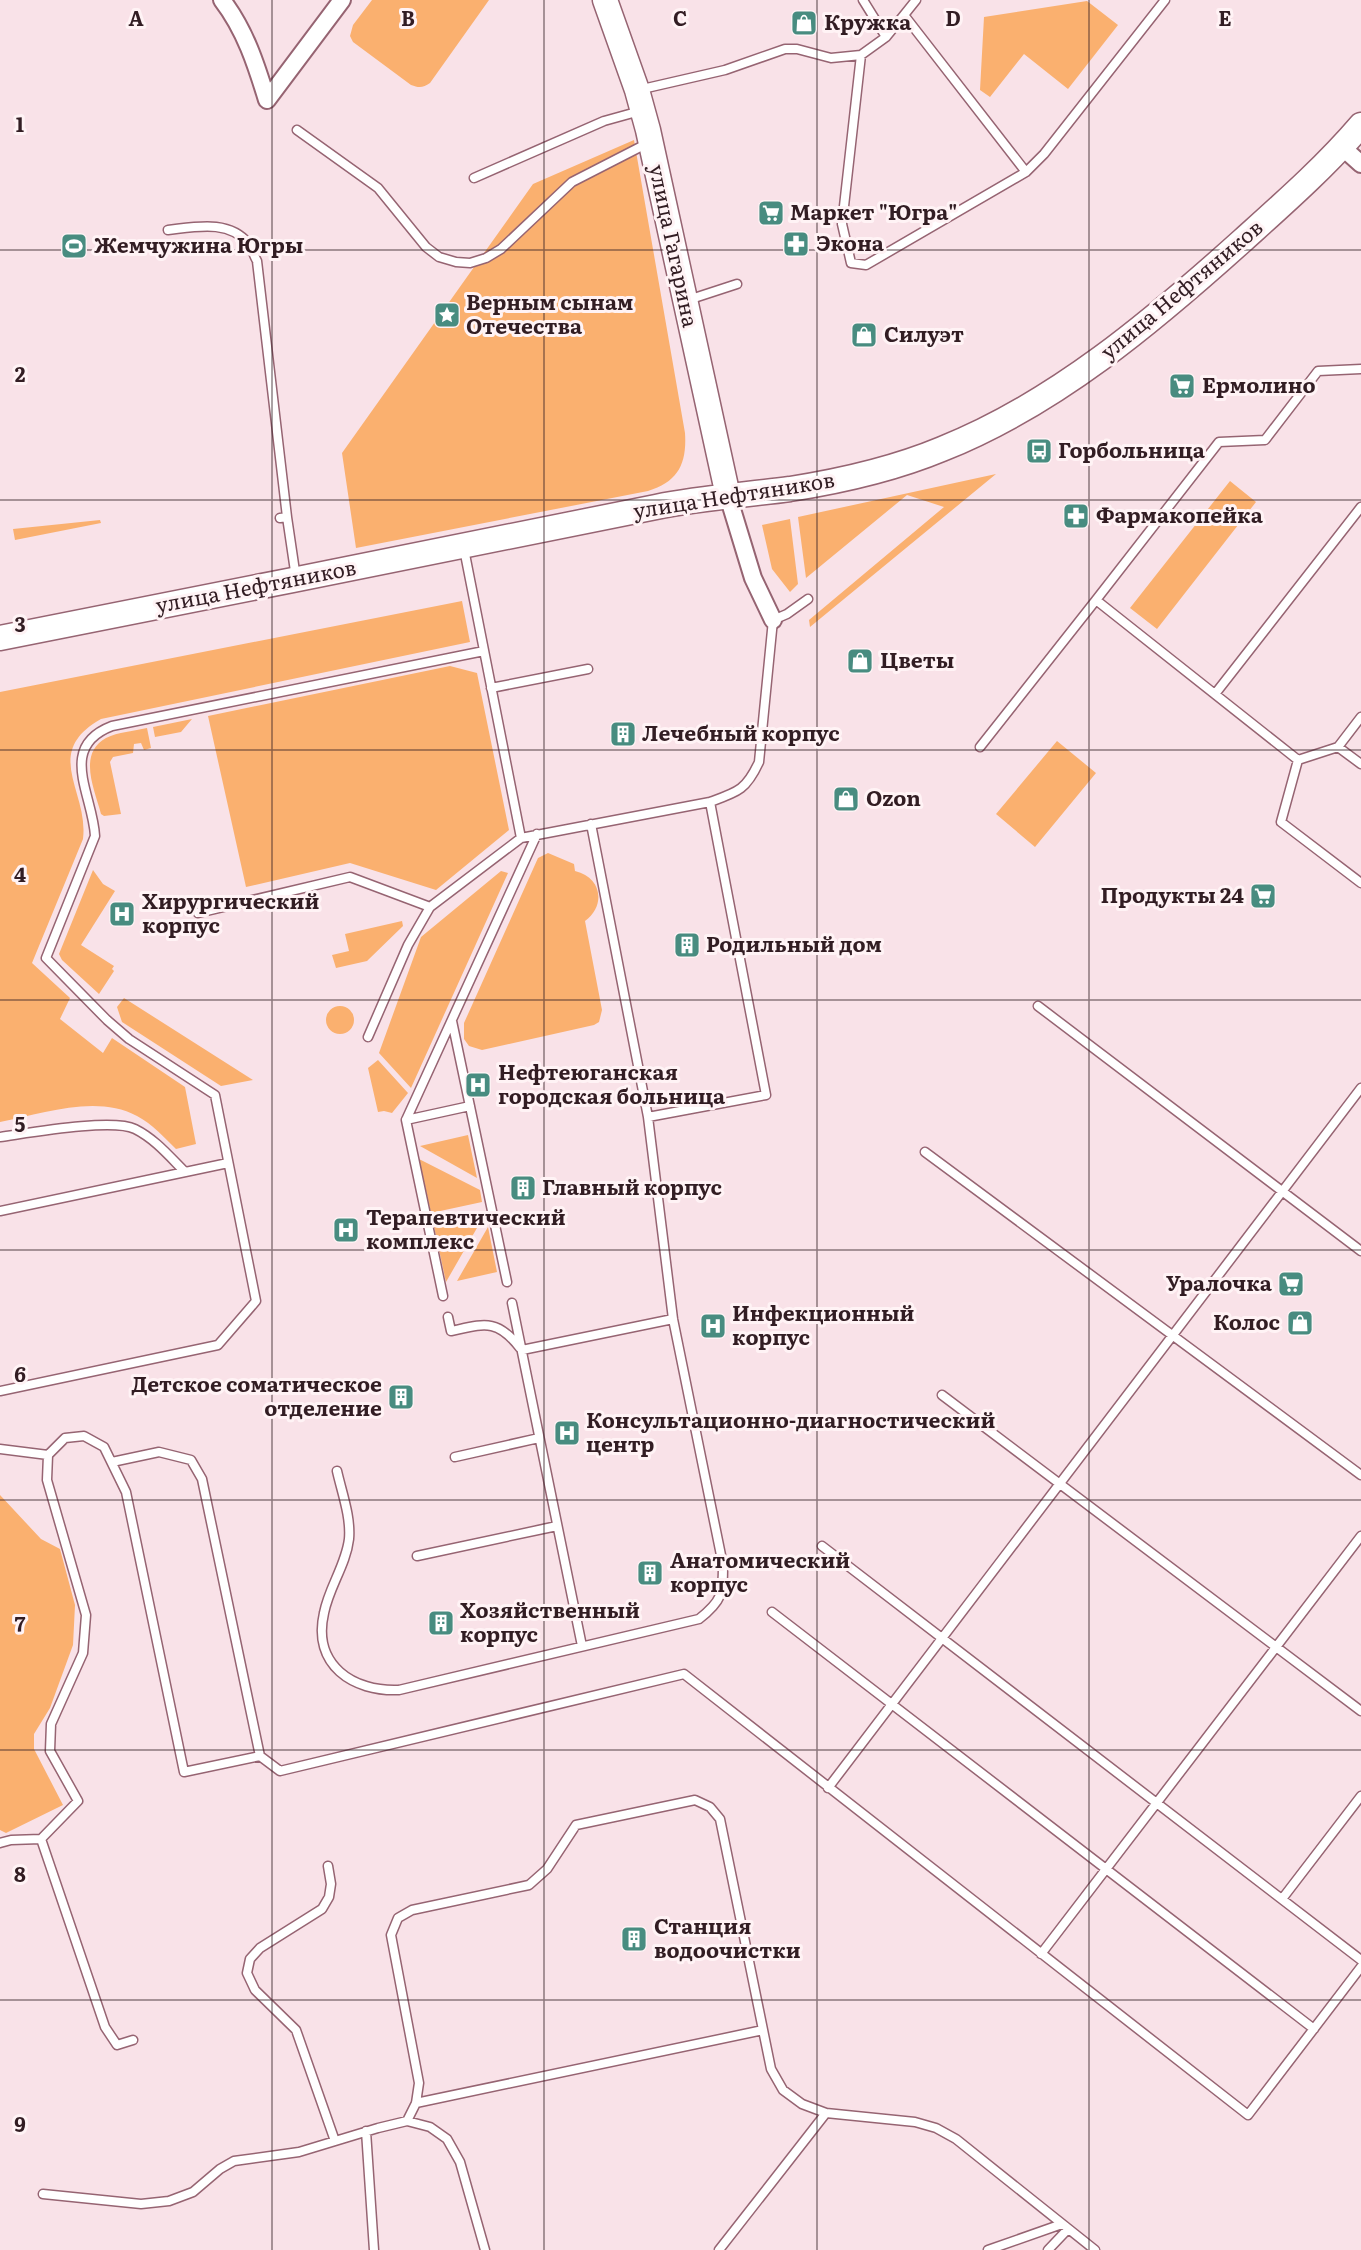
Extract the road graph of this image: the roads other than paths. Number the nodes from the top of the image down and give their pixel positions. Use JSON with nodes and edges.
{"nodes":[{"id":1,"x":222,"y":0,"type":"edge"},
{"id":2,"x":342,"y":0,"type":"edge"},
{"id":3,"x":605,"y":0,"type":"edge"},
{"id":4,"x":863,"y":0,"type":"edge"},
{"id":5,"x":916,"y":0,"type":"edge"},
{"id":6,"x":1165,"y":0,"type":"edge"},
{"id":7,"x":904,"y":15,"type":"junction"},
{"id":8,"x":886,"y":38,"type":"junction"},
{"id":9,"x":861,"y":55,"type":"junction"},
{"id":10,"x":640,"y":101,"type":"junction"},
{"id":11,"x":1361,"y":125,"type":"edge"},
{"id":12,"x":297,"y":130,"type":"dead end"},
{"id":13,"x":650,"y":141,"type":"junction"},
{"id":14,"x":1342,"y":147,"type":"junction"},
{"id":15,"x":1361,"y":164,"type":"edge"},
{"id":16,"x":1026,"y":172,"type":"junction"},
{"id":17,"x":474,"y":178,"type":"dead end"},
{"id":18,"x":168,"y":230,"type":"dead end"},
{"id":19,"x":737,"y":284,"type":"dead end"},
{"id":20,"x":685,"y":301,"type":"junction"},
{"id":21,"x":1361,"y":369,"type":"edge"},
{"id":22,"x":728,"y":496,"type":"junction"},
{"id":23,"x":1361,"y":507,"type":"edge"},
{"id":24,"x":463,"y":545,"type":"junction"},
{"id":25,"x":297,"y":579,"type":"junction"},
{"id":26,"x":808,"y":599,"type":"dead end"},
{"id":27,"x":1096,"y":600,"type":"junction"},
{"id":28,"x":773,"y":620,"type":"junction"},
{"id":29,"x":0,"y":638,"type":"edge"},
{"id":30,"x":484,"y":651,"type":"junction"},
{"id":31,"x":588,"y":669,"type":"dead end"},
{"id":32,"x":491,"y":688,"type":"junction"},
{"id":33,"x":1215,"y":694,"type":"junction"},
{"id":34,"x":1361,"y":717,"type":"edge"},
{"id":35,"x":980,"y":747,"type":"dead end"},
{"id":36,"x":1338,"y":747,"type":"junction"},
{"id":37,"x":1298,"y":760,"type":"junction"},
{"id":38,"x":1361,"y":764,"type":"edge"},
{"id":39,"x":710,"y":802,"type":"junction"},
{"id":40,"x":591,"y":824,"type":"junction"},
{"id":41,"x":537,"y":834,"type":"junction"},
{"id":42,"x":521,"y":838,"type":"junction"},
{"id":43,"x":1361,"y":883,"type":"edge"},
{"id":44,"x":430,"y":907,"type":"junction"},
{"id":45,"x":198,"y":913,"type":"dead end"},
{"id":46,"x":1038,"y":1006,"type":"dead end"},
{"id":47,"x":452,"y":1021,"type":"junction"},
{"id":48,"x":368,"y":1037,"type":"dead end"},
{"id":49,"x":1361,"y":1088,"type":"edge"},
{"id":50,"x":470,"y":1106,"type":"junction"},
{"id":51,"x":648,"y":1117,"type":"junction"},
{"id":52,"x":406,"y":1120,"type":"junction"},
{"id":53,"x":0,"y":1137,"type":"edge"},
{"id":54,"x":925,"y":1152,"type":"dead end"},
{"id":55,"x":228,"y":1163,"type":"junction"},
{"id":56,"x":185,"y":1172,"type":"junction"},
{"id":57,"x":1282,"y":1191,"type":"junction"},
{"id":58,"x":0,"y":1210,"type":"edge"},
{"id":59,"x":1361,"y":1251,"type":"edge"},
{"id":60,"x":507,"y":1282,"type":"dead end"},
{"id":61,"x":443,"y":1296,"type":"dead end"},
{"id":62,"x":512,"y":1303,"type":"dead end"},
{"id":63,"x":448,"y":1317,"type":"dead end"},
{"id":64,"x":673,"y":1319,"type":"junction"},
{"id":65,"x":1173,"y":1335,"type":"junction"},
{"id":66,"x":522,"y":1350,"type":"junction"},
{"id":67,"x":0,"y":1391,"type":"edge"},
{"id":68,"x":942,"y":1395,"type":"dead end"},
{"id":69,"x":539,"y":1438,"type":"junction"},
{"id":70,"x":0,"y":1449,"type":"edge"},
{"id":71,"x":48,"y":1455,"type":"junction"},
{"id":72,"x":455,"y":1456,"type":"dead end"},
{"id":73,"x":112,"y":1461,"type":"junction"},
{"id":74,"x":337,"y":1471,"type":"dead end"},
{"id":75,"x":1361,"y":1475,"type":"edge"},
{"id":76,"x":1059,"y":1484,"type":"junction"},
{"id":77,"x":557,"y":1526,"type":"junction"},
{"id":78,"x":1361,"y":1536,"type":"edge"},
{"id":79,"x":822,"y":1546,"type":"dead end"},
{"id":80,"x":417,"y":1556,"type":"dead end"},
{"id":81,"x":772,"y":1612,"type":"dead end"},
{"id":82,"x":942,"y":1638,"type":"junction"},
{"id":83,"x":582,"y":1646,"type":"junction"},
{"id":84,"x":1275,"y":1647,"type":"junction"},
{"id":85,"x":892,"y":1704,"type":"junction"},
{"id":86,"x":1361,"y":1711,"type":"edge"},
{"id":87,"x":260,"y":1756,"type":"junction"},
{"id":88,"x":828,"y":1788,"type":"junction"},
{"id":89,"x":1361,"y":1796,"type":"edge"},
{"id":90,"x":1156,"y":1802,"type":"junction"},
{"id":91,"x":41,"y":1839,"type":"junction"},
{"id":92,"x":0,"y":1843,"type":"edge"},
{"id":93,"x":328,"y":1866,"type":"dead end"},
{"id":94,"x":1106,"y":1868,"type":"junction"},
{"id":95,"x":1282,"y":1899,"type":"junction"},
{"id":96,"x":1041,"y":1954,"type":"junction"},
{"id":97,"x":1361,"y":1960,"type":"edge"},
{"id":98,"x":1361,"y":1967,"type":"edge"},
{"id":99,"x":1314,"y":2029,"type":"junction"},
{"id":100,"x":763,"y":2030,"type":"junction"},
{"id":101,"x":133,"y":2040,"type":"dead end"},
{"id":102,"x":416,"y":2103,"type":"junction"},
{"id":103,"x":826,"y":2113,"type":"junction"},
{"id":104,"x":407,"y":2121,"type":"junction"},
{"id":105,"x":366,"y":2131,"type":"junction"},
{"id":106,"x":335,"y":2141,"type":"junction"},
{"id":107,"x":43,"y":2194,"type":"dead end"},
{"id":108,"x":1065,"y":2226,"type":"junction"},
{"id":109,"x":374,"y":2250,"type":"edge"},
{"id":110,"x":485,"y":2250,"type":"edge"},
{"id":111,"x":719,"y":2250,"type":"edge"},
{"id":112,"x":987,"y":2250,"type":"edge"},
{"id":113,"x":1048,"y":2250,"type":"edge"},
{"id":114,"x":1095,"y":2250,"type":"edge"}],
"edges":[{"from":1,"to":2,"type":"street"},
{"from":3,"to":10,"type":"main road","name":"улица Гагарина"},
{"from":4,"to":8,"type":"lane"},
{"from":5,"to":7,"type":"lane"},
{"from":6,"to":16,"type":"lane"},
{"from":7,"to":8,"type":"lane"},
{"from":7,"to":16,"type":"lane"},
{"from":8,"to":9,"type":"lane"},
{"from":9,"to":10,"type":"lane"},
{"from":9,"to":16,"type":"lane"},
{"from":10,"to":13,"type":"main road","name":"улица Гагарина"},
{"from":10,"to":17,"type":"lane"},
{"from":11,"to":14,"type":"main road","name":"улица Нефтяников"},
{"from":12,"to":13,"type":"lane"},
{"from":13,"to":20,"type":"main road","name":"улица Гагарина"},
{"from":14,"to":15,"type":"street"},
{"from":14,"to":22,"type":"main road","name":"улица Нефтяников"},
{"from":18,"to":25,"type":"lane"},
{"from":19,"to":20,"type":"lane"},
{"from":20,"to":22,"type":"main road","name":"улица Гагарина"},
{"from":21,"to":27,"type":"lane"},
{"from":22,"to":24,"type":"main road","name":"улица Нефтяников"},
{"from":22,"to":28,"type":"street"},
{"from":23,"to":33,"type":"lane"},
{"from":24,"to":25,"type":"main road","name":"улица Нефтяников"},
{"from":24,"to":30,"type":"lane"},
{"from":25,"to":29,"type":"main road","name":"улица Нефтяников"},
{"from":26,"to":28,"type":"lane"},
{"from":27,"to":33,"type":"lane"},
{"from":27,"to":35,"type":"lane"},
{"from":28,"to":39,"type":"lane"},
{"from":30,"to":32,"type":"lane"},
{"from":30,"to":55,"type":"lane"},
{"from":31,"to":32,"type":"lane"},
{"from":32,"to":42,"type":"lane"},
{"from":33,"to":37,"type":"lane"},
{"from":34,"to":36,"type":"lane"},
{"from":36,"to":37,"type":"lane"},
{"from":36,"to":38,"type":"lane"},
{"from":37,"to":43,"type":"lane"},
{"from":39,"to":40,"type":"lane"},
{"from":39,"to":51,"type":"lane"},
{"from":40,"to":41,"type":"lane"},
{"from":40,"to":51,"type":"lane"},
{"from":41,"to":42,"type":"lane"},
{"from":41,"to":47,"type":"lane"},
{"from":42,"to":44,"type":"lane"},
{"from":44,"to":45,"type":"lane"},
{"from":44,"to":48,"type":"lane"},
{"from":46,"to":57,"type":"lane"},
{"from":47,"to":50,"type":"lane"},
{"from":47,"to":52,"type":"lane"},
{"from":49,"to":57,"type":"lane"},
{"from":50,"to":52,"type":"lane"},
{"from":50,"to":60,"type":"lane"},
{"from":51,"to":64,"type":"lane"},
{"from":52,"to":61,"type":"lane"},
{"from":53,"to":56,"type":"lane"},
{"from":54,"to":65,"type":"lane"},
{"from":55,"to":56,"type":"lane"},
{"from":55,"to":67,"type":"lane"},
{"from":56,"to":58,"type":"lane"},
{"from":57,"to":59,"type":"lane"},
{"from":57,"to":65,"type":"lane"},
{"from":62,"to":66,"type":"lane"},
{"from":63,"to":66,"type":"lane"},
{"from":64,"to":66,"type":"lane"},
{"from":64,"to":83,"type":"lane"},
{"from":65,"to":75,"type":"lane"},
{"from":65,"to":76,"type":"lane"},
{"from":66,"to":69,"type":"lane"},
{"from":68,"to":76,"type":"lane"},
{"from":69,"to":72,"type":"lane"},
{"from":69,"to":77,"type":"lane"},
{"from":70,"to":71,"type":"lane"},
{"from":71,"to":73,"type":"lane"},
{"from":71,"to":91,"type":"lane"},
{"from":73,"to":87,"type":"lane"},
{"from":73,"to":87,"type":"lane"},
{"from":74,"to":83,"type":"lane"},
{"from":76,"to":82,"type":"lane"},
{"from":76,"to":84,"type":"lane"},
{"from":77,"to":80,"type":"lane"},
{"from":77,"to":83,"type":"lane"},
{"from":78,"to":84,"type":"lane"},
{"from":79,"to":82,"type":"lane"},
{"from":81,"to":85,"type":"lane"},
{"from":82,"to":85,"type":"lane"},
{"from":82,"to":90,"type":"lane"},
{"from":84,"to":86,"type":"lane"},
{"from":84,"to":90,"type":"lane"},
{"from":85,"to":88,"type":"lane"},
{"from":85,"to":94,"type":"lane"},
{"from":87,"to":88,"type":"lane"},
{"from":88,"to":96,"type":"lane"},
{"from":89,"to":95,"type":"lane"},
{"from":90,"to":94,"type":"lane"},
{"from":90,"to":95,"type":"lane"},
{"from":91,"to":92,"type":"lane"},
{"from":91,"to":101,"type":"lane"},
{"from":93,"to":106,"type":"lane"},
{"from":94,"to":96,"type":"lane"},
{"from":94,"to":99,"type":"lane"},
{"from":95,"to":97,"type":"lane"},
{"from":96,"to":99,"type":"lane"},
{"from":98,"to":99,"type":"lane"},
{"from":100,"to":102,"type":"lane"},
{"from":100,"to":102,"type":"lane"},
{"from":100,"to":103,"type":"lane"},
{"from":102,"to":104,"type":"lane"},
{"from":103,"to":108,"type":"lane"},
{"from":103,"to":111,"type":"lane"},
{"from":104,"to":105,"type":"lane"},
{"from":104,"to":110,"type":"lane"},
{"from":105,"to":106,"type":"lane"},
{"from":105,"to":109,"type":"lane"},
{"from":106,"to":107,"type":"lane"},
{"from":108,"to":112,"type":"lane"},
{"from":108,"to":113,"type":"lane"},
{"from":108,"to":114,"type":"lane"}]}
